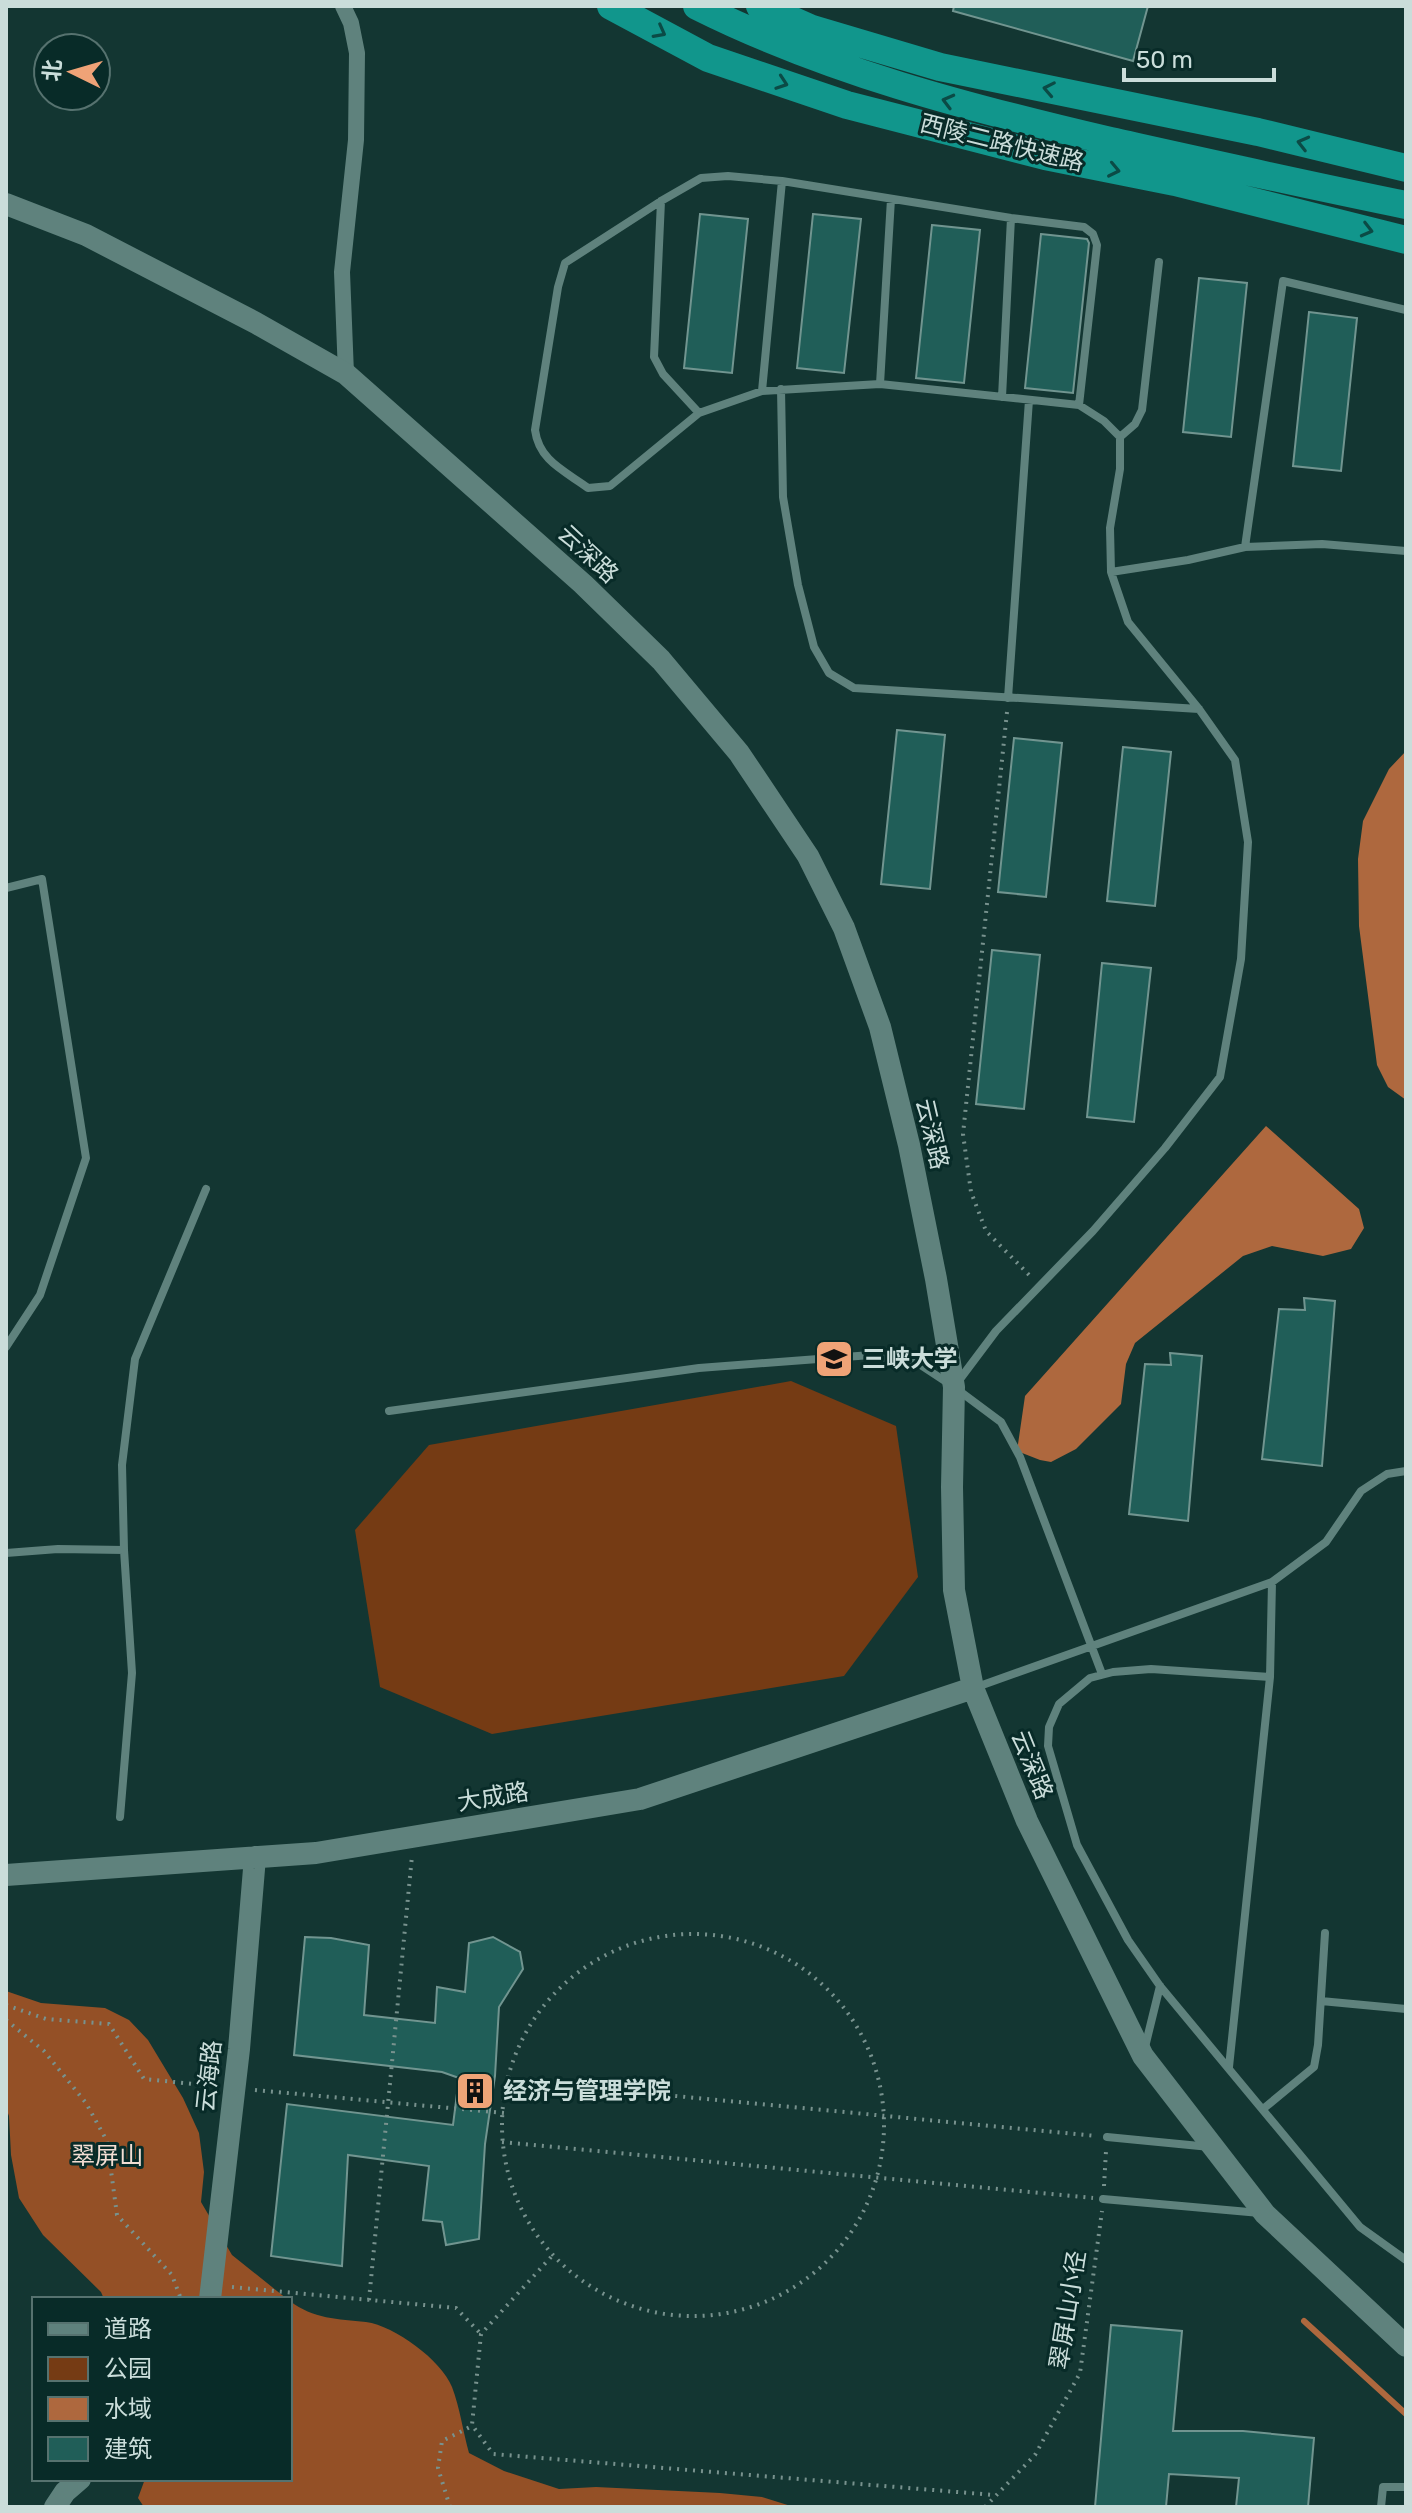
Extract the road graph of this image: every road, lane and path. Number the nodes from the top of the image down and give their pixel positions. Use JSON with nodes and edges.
{"nodes":[{"id":1,"x":343,"y":6,"type":"edge"},
{"id":2,"x":587,"y":6,"type":"edge"},
{"id":3,"x":697,"y":6,"type":"edge"},
{"id":4,"x":760,"y":6,"type":"edge"},
{"id":5,"x":618,"y":9,"type":"edge"},
{"id":6,"x":1406,"y":168,"type":"edge"},
{"id":7,"x":782,"y":181,"type":"junction"},
{"id":8,"x":891,"y":199,"type":"junction"},
{"id":9,"x":661,"y":201,"type":"junction"},
{"id":10,"x":6,"y":204,"type":"edge"},
{"id":11,"x":1406,"y":205,"type":"edge"},
{"id":12,"x":1011,"y":218,"type":"junction"},
{"id":13,"x":1406,"y":240,"type":"edge"},
{"id":14,"x":1159,"y":262,"type":"dead end"},
{"id":15,"x":1406,"y":310,"type":"edge"},
{"id":16,"x":346,"y":374,"type":"junction"},
{"id":17,"x":880,"y":384,"type":"junction"},
{"id":18,"x":781,"y":389,"type":"junction"},
{"id":19,"x":762,"y":391,"type":"junction"},
{"id":20,"x":1002,"y":397,"type":"junction"},
{"id":21,"x":1029,"y":400,"type":"junction"},
{"id":22,"x":1079,"y":405,"type":"junction"},
{"id":23,"x":699,"y":413,"type":"junction"},
{"id":24,"x":1120,"y":437,"type":"junction"},
{"id":25,"x":1245,"y":547,"type":"junction"},
{"id":26,"x":1406,"y":551,"type":"edge"},
{"id":27,"x":1111,"y":572,"type":"junction"},
{"id":28,"x":1008,"y":698,"type":"junction"},
{"id":29,"x":1199,"y":709,"type":"junction"},
{"id":30,"x":6,"y":888,"type":"edge"},
{"id":31,"x":206,"y":1189,"type":"dead end"},
{"id":32,"x":1039,"y":1286,"type":"junction"},
{"id":33,"x":6,"y":1347,"type":"edge"},
{"id":34,"x":954,"y":1387,"type":"junction"},
{"id":35,"x":389,"y":1411,"type":"dead end"},
{"id":36,"x":1406,"y":1471,"type":"edge"},
{"id":37,"x":124,"y":1550,"type":"junction"},
{"id":38,"x":6,"y":1553,"type":"edge"},
{"id":39,"x":1272,"y":1582,"type":"junction"},
{"id":40,"x":1091,"y":1647,"type":"junction"},
{"id":41,"x":1102,"y":1674,"type":"junction"},
{"id":42,"x":1270,"y":1677,"type":"junction"},
{"id":43,"x":973,"y":1688,"type":"junction"},
{"id":44,"x":120,"y":1817,"type":"dead end"},
{"id":45,"x":414,"y":1837,"type":"junction"},
{"id":46,"x":255,"y":1857,"type":"junction"},
{"id":47,"x":6,"y":1875,"type":"edge"},
{"id":48,"x":1325,"y":1933,"type":"dead end"},
{"id":49,"x":1160,"y":1986,"type":"junction"},
{"id":50,"x":1321,"y":2001,"type":"junction"},
{"id":51,"x":6,"y":2005,"type":"edge"},
{"id":52,"x":1406,"y":2009,"type":"edge"},
{"id":53,"x":6,"y":2020,"type":"edge"},
{"id":54,"x":1143,"y":2056,"type":"junction"},
{"id":55,"x":1229,"y":2067,"type":"junction"},
{"id":56,"x":507,"y":2080,"type":"junction"},
{"id":57,"x":234,"y":2088,"type":"junction"},
{"id":58,"x":388,"y":2102,"type":"junction"},
{"id":59,"x":1263,"y":2109,"type":"junction"},
{"id":60,"x":504,"y":2113,"type":"junction"},
{"id":61,"x":883,"y":2116,"type":"junction"},
{"id":62,"x":1107,"y":2137,"type":"junction"},
{"id":63,"x":502,"y":2142,"type":"junction"},
{"id":64,"x":1213,"y":2148,"type":"junction"},
{"id":65,"x":875,"y":2178,"type":"junction"},
{"id":66,"x":1103,"y":2199,"type":"junction"},
{"id":67,"x":1265,"y":2214,"type":"junction"},
{"id":68,"x":552,"y":2256,"type":"junction"},
{"id":69,"x":1406,"y":2260,"type":"edge"},
{"id":70,"x":211,"y":2292,"type":"edge"},
{"id":71,"x":180,"y":2297,"type":"edge"},
{"id":72,"x":369,"y":2300,"type":"junction"},
{"id":73,"x":481,"y":2334,"type":"junction"},
{"id":74,"x":1406,"y":2346,"type":"edge"},
{"id":75,"x":472,"y":2425,"type":"junction"},
{"id":76,"x":78,"y":2481,"type":"edge"},
{"id":77,"x":1406,"y":2487,"type":"edge"},
{"id":78,"x":994,"y":2495,"type":"junction"},
{"id":79,"x":55,"y":2507,"type":"edge"},
{"id":80,"x":450,"y":2507,"type":"edge"},
{"id":81,"x":985,"y":2507,"type":"edge"},
{"id":82,"x":1381,"y":2507,"type":"edge"}],
"edges":[{"from":1,"to":16,"type":"street"},
{"from":2,"to":5,"type":"highway","name":"西陵二路快速路"},
{"from":11,"to":3,"type":"highway","name":"西陵二路快速路","one_way":true},
{"from":6,"to":4,"type":"highway","one_way":true},
{"from":5,"to":13,"type":"highway","name":"西陵二路快速路","one_way":true},
{"from":7,"to":8,"type":"lane"},
{"from":7,"to":9,"type":"lane"},
{"from":7,"to":19,"type":"lane"},
{"from":8,"to":12,"type":"lane"},
{"from":8,"to":17,"type":"lane"},
{"from":9,"to":23,"type":"lane"},
{"from":9,"to":23,"type":"lane"},
{"from":10,"to":16,"type":"street","name":"云深路"},
{"from":12,"to":20,"type":"lane"},
{"from":12,"to":22,"type":"lane"},
{"from":14,"to":24,"type":"lane"},
{"from":15,"to":25,"type":"lane"},
{"from":16,"to":34,"type":"street","name":"云深路"},
{"from":17,"to":18,"type":"lane"},
{"from":17,"to":20,"type":"lane"},
{"from":18,"to":19,"type":"lane"},
{"from":18,"to":28,"type":"lane"},
{"from":19,"to":23,"type":"lane"},
{"from":20,"to":21,"type":"lane"},
{"from":21,"to":22,"type":"lane"},
{"from":21,"to":28,"type":"lane"},
{"from":22,"to":24,"type":"lane"},
{"from":24,"to":27,"type":"lane"},
{"from":25,"to":26,"type":"lane"},
{"from":25,"to":27,"type":"lane"},
{"from":27,"to":29,"type":"lane"},
{"from":28,"to":29,"type":"lane"},
{"from":28,"to":32,"type":"path"},
{"from":29,"to":32,"type":"lane"},
{"from":30,"to":33,"type":"lane"},
{"from":31,"to":37,"type":"lane"},
{"from":32,"to":34,"type":"lane"},
{"from":34,"to":35,"type":"lane"},
{"from":34,"to":40,"type":"lane"},
{"from":34,"to":43,"type":"street","name":"云深路"},
{"from":36,"to":39,"type":"lane"},
{"from":37,"to":38,"type":"lane"},
{"from":37,"to":44,"type":"lane"},
{"from":39,"to":40,"type":"lane"},
{"from":39,"to":42,"type":"lane"},
{"from":40,"to":41,"type":"lane"},
{"from":40,"to":43,"type":"lane"},
{"from":41,"to":42,"type":"lane"},
{"from":41,"to":49,"type":"lane"},
{"from":42,"to":55,"type":"lane"},
{"from":43,"to":45,"type":"street","name":"大成路"},
{"from":43,"to":54,"type":"street","name":"云深路"},
{"from":45,"to":46,"type":"street","name":"大成路"},
{"from":45,"to":58,"type":"path"},
{"from":46,"to":47,"type":"street","name":"大成路"},
{"from":46,"to":57,"type":"street","name":"云海路"},
{"from":48,"to":50,"type":"lane"},
{"from":49,"to":54,"type":"lane"},
{"from":49,"to":55,"type":"lane"},
{"from":50,"to":52,"type":"lane"},
{"from":50,"to":59,"type":"lane"},
{"from":51,"to":57,"type":"path"},
{"from":53,"to":71,"type":"path"},
{"from":54,"to":64,"type":"street","name":"云深路"},
{"from":55,"to":59,"type":"lane"},
{"from":56,"to":60,"type":"path"},
{"from":56,"to":61,"type":"path"},
{"from":56,"to":61,"type":"path"},
{"from":57,"to":58,"type":"path"},
{"from":57,"to":70,"type":"street","name":"云海路"},
{"from":58,"to":60,"type":"path"},
{"from":58,"to":72,"type":"path"},
{"from":59,"to":69,"type":"lane"},
{"from":60,"to":63,"type":"path"},
{"from":61,"to":62,"type":"path"},
{"from":61,"to":65,"type":"path"},
{"from":62,"to":64,"type":"lane"},
{"from":62,"to":66,"type":"path","name":"翠屏山小径"},
{"from":63,"to":65,"type":"path"},
{"from":63,"to":68,"type":"path"},
{"from":64,"to":67,"type":"street","name":"云深路"},
{"from":65,"to":66,"type":"path"},
{"from":65,"to":68,"type":"path"},
{"from":66,"to":67,"type":"lane"},
{"from":66,"to":78,"type":"path","name":"翠屏山小径"},
{"from":67,"to":74,"type":"street","name":"云深路"},
{"from":68,"to":73,"type":"path"},
{"from":70,"to":72,"type":"path"},
{"from":72,"to":73,"type":"path"},
{"from":73,"to":75,"type":"path"},
{"from":75,"to":78,"type":"path"},
{"from":75,"to":80,"type":"path"},
{"from":76,"to":79,"type":"street"},
{"from":77,"to":82,"type":"lane"},
{"from":78,"to":81,"type":"path","name":"翠屏山小径"}]}
